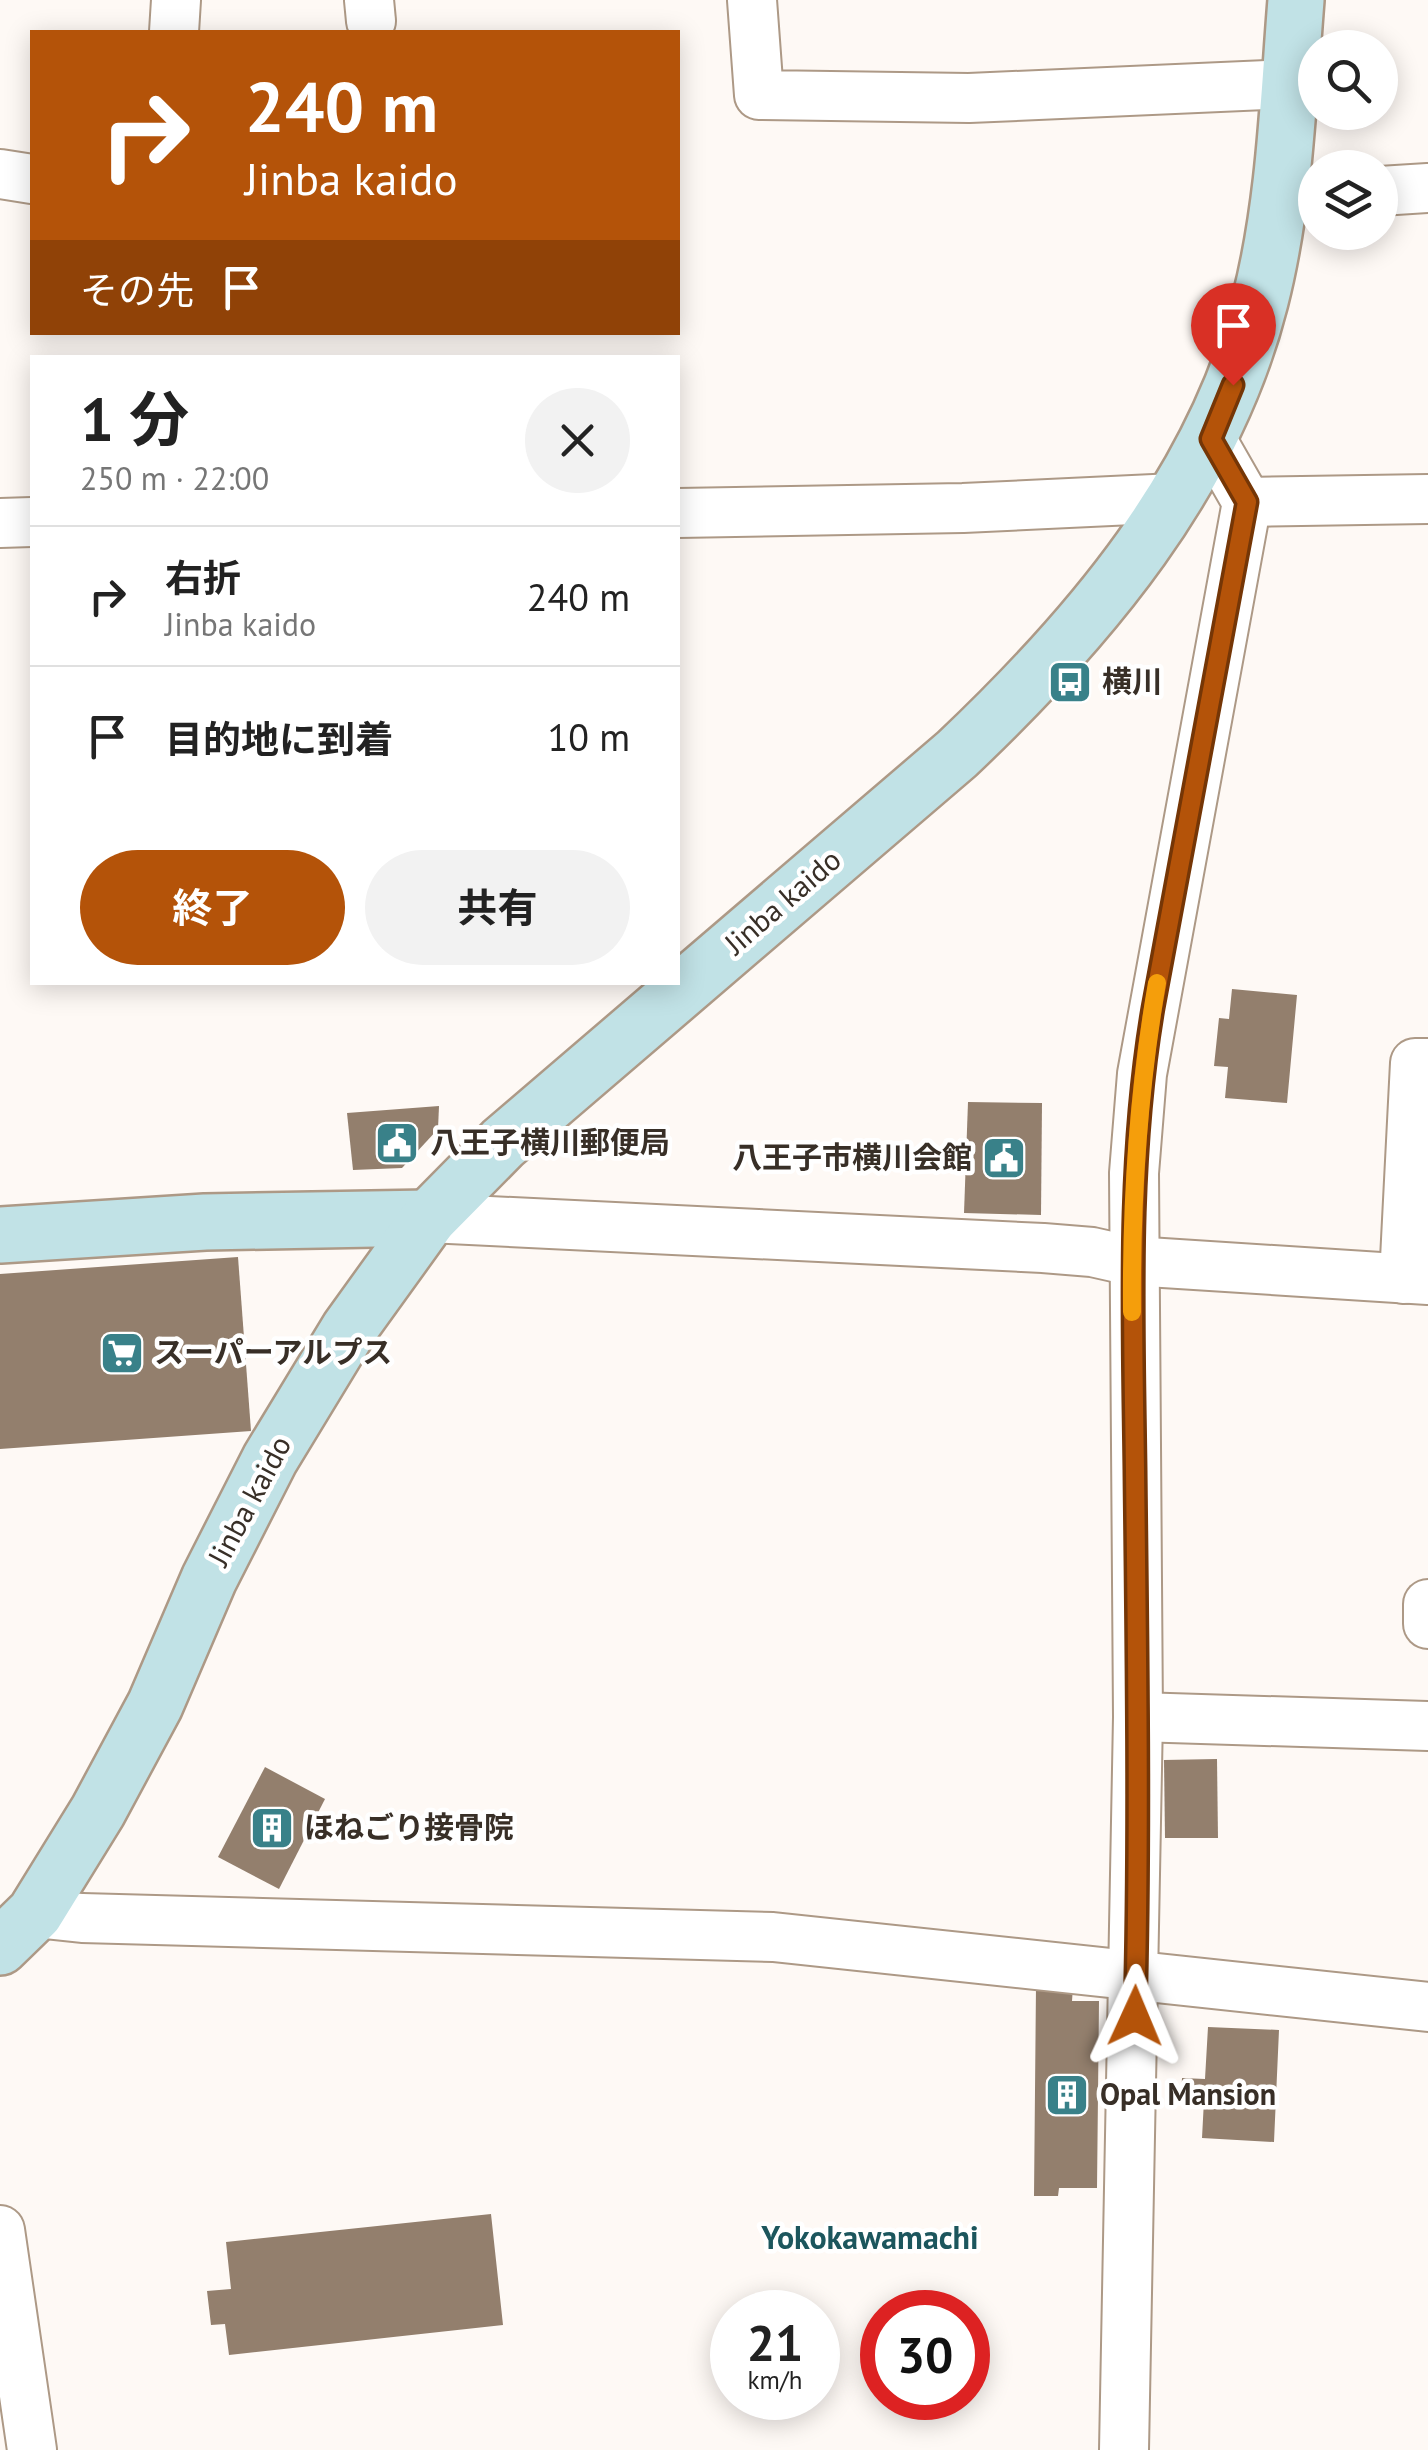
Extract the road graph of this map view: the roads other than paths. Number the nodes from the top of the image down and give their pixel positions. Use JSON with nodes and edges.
{"nodes":[{"id":1,"x":176,"y":0,"type":"edge"},
{"id":2,"x":752,"y":0,"type":"edge"},
{"id":3,"x":1296,"y":0,"type":"edge"},
{"id":4,"x":174,"y":30,"type":"edge"},
{"id":5,"x":1289,"y":84,"type":"junction"},
{"id":6,"x":0,"y":174,"type":"edge"},
{"id":7,"x":30,"y":180,"type":"edge"},
{"id":8,"x":1428,"y":188,"type":"edge"},
{"id":9,"x":1398,"y":190,"type":"edge"},
{"id":10,"x":1296,"y":196,"type":"edge"},
{"id":11,"x":1211,"y":439,"type":"junction"},
{"id":12,"x":1175,"y":498,"type":"junction"},
{"id":13,"x":1428,"y":499,"type":"edge"},
{"id":14,"x":1247,"y":502,"type":"junction"},
{"id":15,"x":680,"y":512,"type":"edge"},
{"id":16,"x":30,"y":522,"type":"edge"},
{"id":17,"x":0,"y":523,"type":"edge"},
{"id":18,"x":1428,"y":1063,"type":"edge"},
{"id":19,"x":429,"y":1218,"type":"junction"},
{"id":20,"x":0,"y":1235,"type":"edge"},
{"id":21,"x":1132,"y":1262,"type":"junction"},
{"id":22,"x":1416,"y":1279,"type":"edge"},
{"id":23,"x":1428,"y":1604,"type":"edge"},
{"id":24,"x":1428,"y":1624,"type":"edge"},
{"id":25,"x":1138,"y":1717,"type":"junction"},
{"id":26,"x":1428,"y":1726,"type":"edge"},
{"id":27,"x":18,"y":1930,"type":"edge"},
{"id":28,"x":1136,"y":1976,"type":"junction"},
{"id":29,"x":1428,"y":2007,"type":"edge"},
{"id":30,"x":0,"y":2230,"type":"edge"},
{"id":31,"x":32,"y":2450,"type":"edge"},
{"id":32,"x":1124,"y":2450,"type":"edge"}],
"edges":[{"from":1,"to":4,"type":"street"},
{"from":2,"to":5,"type":"street"},
{"from":3,"to":5,"type":"main road","name":"Jinba kaido"},
{"from":5,"to":10,"type":"main road","name":"Jinba kaido"},
{"from":6,"to":7,"type":"street"},
{"from":8,"to":9,"type":"street"},
{"from":10,"to":11,"type":"main road","name":"Jinba kaido"},
{"from":11,"to":12,"type":"main road","name":"Jinba kaido"},
{"from":11,"to":14,"type":"street"},
{"from":12,"to":15,"type":"street"},
{"from":12,"to":19,"type":"main road","name":"Jinba kaido"},
{"from":13,"to":14,"type":"street"},
{"from":14,"to":21,"type":"street"},
{"from":16,"to":17,"type":"street"},
{"from":18,"to":22,"type":"street"},
{"from":19,"to":20,"type":"main road"},
{"from":19,"to":21,"type":"street"},
{"from":19,"to":27,"type":"main road","name":"Jinba kaido"},
{"from":21,"to":22,"type":"street"},
{"from":21,"to":25,"type":"street"},
{"from":23,"to":24,"type":"street"},
{"from":25,"to":26,"type":"street"},
{"from":25,"to":28,"type":"street"},
{"from":27,"to":28,"type":"street"},
{"from":28,"to":29,"type":"street"},
{"from":28,"to":32,"type":"street"},
{"from":30,"to":31,"type":"street"}]}
